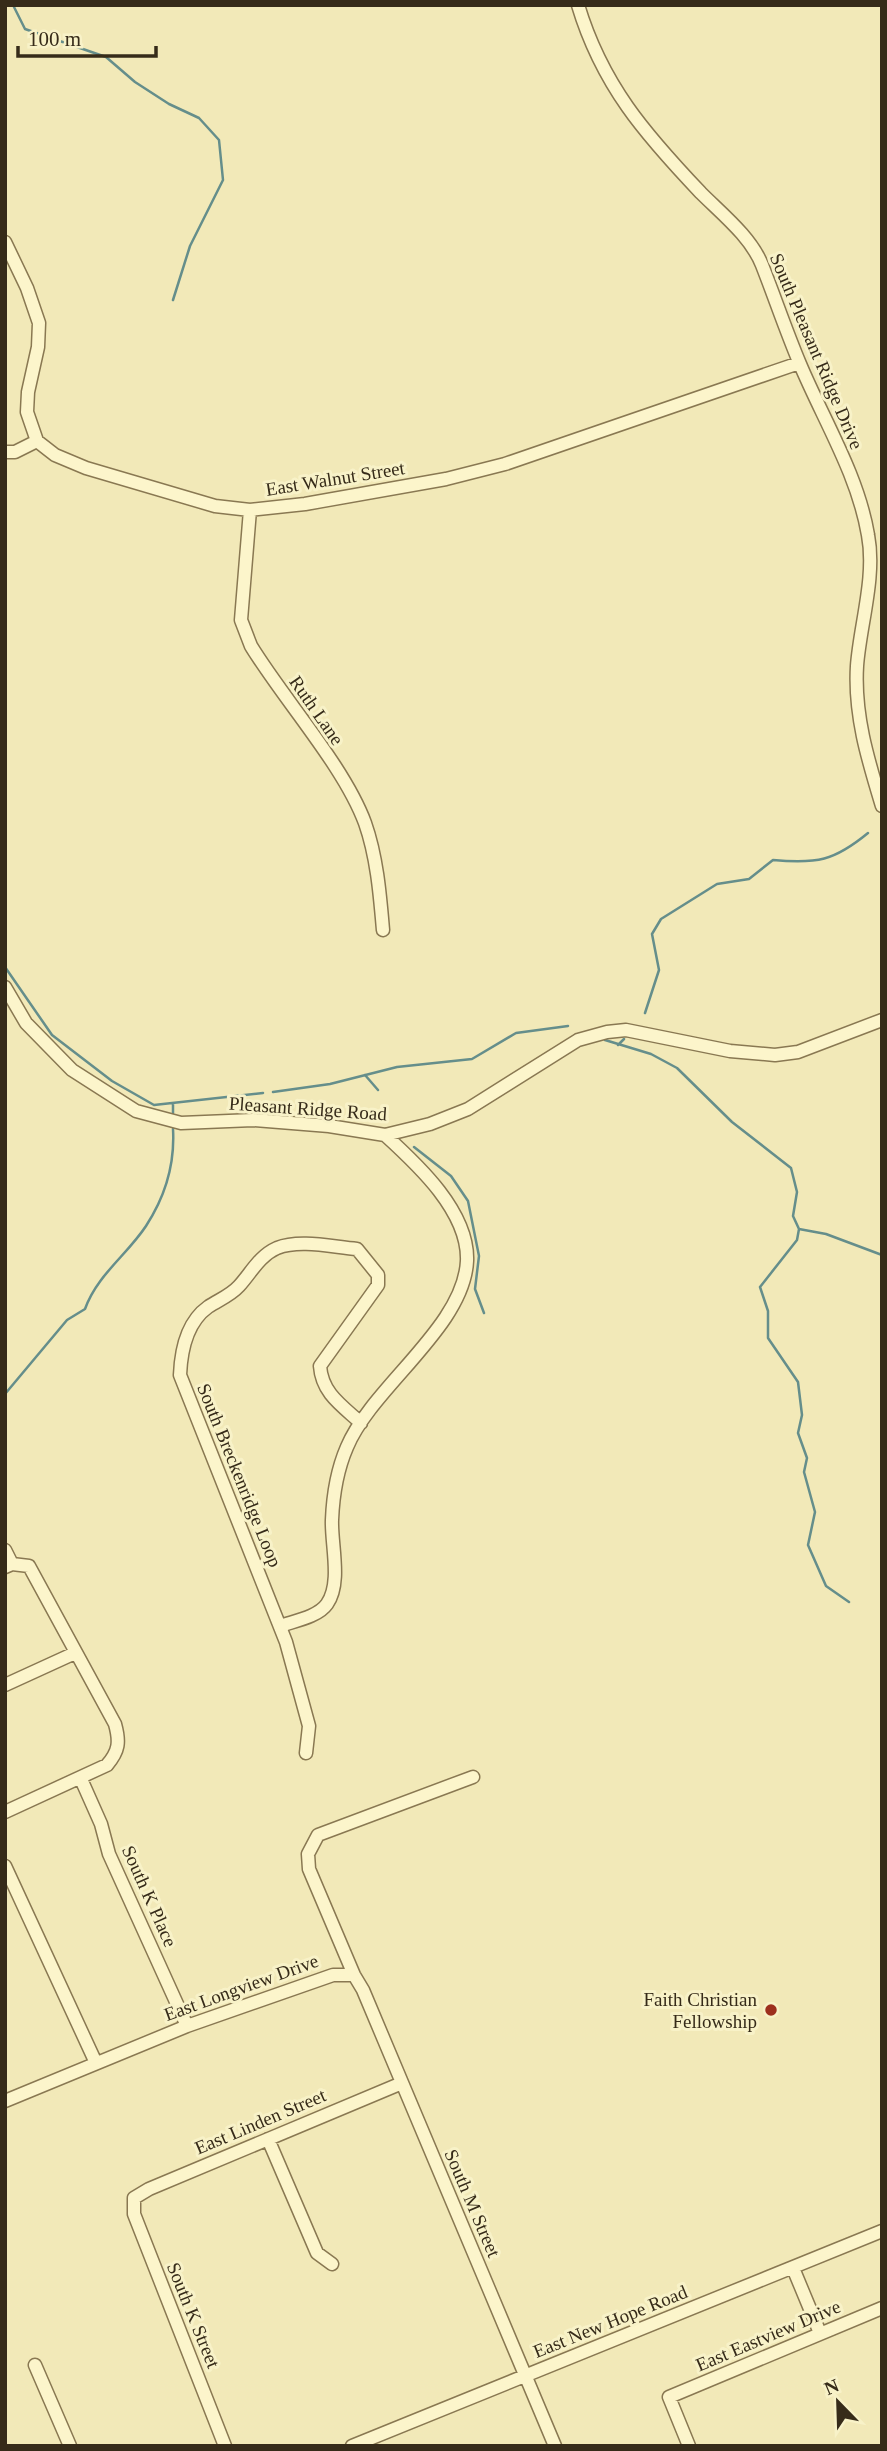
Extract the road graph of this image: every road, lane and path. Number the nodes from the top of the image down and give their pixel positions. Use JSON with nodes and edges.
{"nodes":[{"id":1,"x":578,"y":5,"type":"edge"},
{"id":2,"x":5,"y":242,"type":"edge"},
{"id":3,"x":799,"y":363,"type":"junction"},
{"id":4,"x":37,"y":441,"type":"junction"},
{"id":5,"x":5,"y":452,"type":"edge"},
{"id":6,"x":250,"y":510,"type":"junction"},
{"id":7,"x":882,"y":806,"type":"edge"},
{"id":8,"x":383,"y":930,"type":"dead end"},
{"id":9,"x":5,"y":987,"type":"edge"},
{"id":10,"x":882,"y":1020,"type":"edge"},
{"id":11,"x":385,"y":1135,"type":"junction"},
{"id":12,"x":361,"y":1423,"type":"junction"},
{"id":13,"x":5,"y":1550,"type":"edge"},
{"id":14,"x":8,"y":1565,"type":"edge"},
{"id":15,"x":280,"y":1626,"type":"junction"},
{"id":16,"x":75,"y":1653,"type":"junction"},
{"id":17,"x":5,"y":1685,"type":"edge"},
{"id":18,"x":306,"y":1753,"type":"dead end"},
{"id":19,"x":474,"y":1777,"type":"dead end"},
{"id":20,"x":81,"y":1779,"type":"junction"},
{"id":21,"x":5,"y":1812,"type":"edge"},
{"id":22,"x":5,"y":1866,"type":"edge"},
{"id":23,"x":354,"y":1975,"type":"junction"},
{"id":24,"x":187,"y":2026,"type":"junction"},
{"id":25,"x":96,"y":2063,"type":"junction"},
{"id":26,"x":402,"y":2083,"type":"junction"},
{"id":27,"x":5,"y":2101,"type":"edge"},
{"id":28,"x":268,"y":2139,"type":"junction"},
{"id":29,"x":134,"y":2198,"type":"joint"},
{"id":30,"x":882,"y":2231,"type":"edge"},
{"id":31,"x":332,"y":2264,"type":"dead end"},
{"id":32,"x":793,"y":2268,"type":"junction"},
{"id":33,"x":882,"y":2308,"type":"edge"},
{"id":34,"x":820,"y":2333,"type":"junction"},
{"id":35,"x":35,"y":2365,"type":"dead end"},
{"id":36,"x":525,"y":2376,"type":"junction"},
{"id":37,"x":70,"y":2446,"type":"edge"},
{"id":38,"x":225,"y":2446,"type":"edge"},
{"id":39,"x":352,"y":2446,"type":"edge"},
{"id":40,"x":555,"y":2446,"type":"edge"},
{"id":41,"x":689,"y":2446,"type":"edge"}],
"edges":[{"from":1,"to":3,"type":"street","name":"South Pleasant Ridge Drive"},
{"from":2,"to":4,"type":"street"},
{"from":3,"to":6,"type":"street","name":"East Walnut Street"},
{"from":3,"to":7,"type":"street","name":"South Pleasant Ridge Drive"},
{"from":4,"to":5,"type":"street"},
{"from":4,"to":6,"type":"street","name":"East Walnut Street"},
{"from":6,"to":8,"type":"street","name":"Ruth Lane"},
{"from":9,"to":11,"type":"street","name":"Pleasant Ridge Road"},
{"from":10,"to":11,"type":"street","name":"Pleasant Ridge Road"},
{"from":11,"to":12,"type":"street"},
{"from":12,"to":15,"type":"street"},
{"from":12,"to":15,"type":"street","name":"South Breckenridge Loop"},
{"from":13,"to":14,"type":"street"},
{"from":14,"to":16,"type":"street"},
{"from":15,"to":18,"type":"street","name":"South Breckenridge Loop"},
{"from":16,"to":17,"type":"street"},
{"from":16,"to":20,"type":"street"},
{"from":19,"to":23,"type":"street","name":"East Longview Drive"},
{"from":20,"to":21,"type":"street"},
{"from":20,"to":24,"type":"street","name":"South K Place"},
{"from":22,"to":25,"type":"street"},
{"from":23,"to":24,"type":"street","name":"East Longview Drive"},
{"from":23,"to":26,"type":"street","name":"South M Street"},
{"from":24,"to":25,"type":"street","name":"East Longview Drive"},
{"from":25,"to":27,"type":"street","name":"East Longview Drive"},
{"from":26,"to":28,"type":"street","name":"East Linden Street"},
{"from":26,"to":36,"type":"street","name":"South M Street"},
{"from":28,"to":29,"type":"street","name":"East Linden Street"},
{"from":28,"to":31,"type":"street"},
{"from":29,"to":38,"type":"street","name":"South K Street"},
{"from":30,"to":32,"type":"street","name":"East New Hope Road"},
{"from":32,"to":34,"type":"street"},
{"from":32,"to":36,"type":"street","name":"East New Hope Road"},
{"from":33,"to":34,"type":"street","name":"East Eastview Drive"},
{"from":34,"to":41,"type":"street","name":"East Eastview Drive"},
{"from":35,"to":37,"type":"street"},
{"from":36,"to":39,"type":"street","name":"East New Hope Road"},
{"from":36,"to":40,"type":"street","name":"South M Street"}]}
